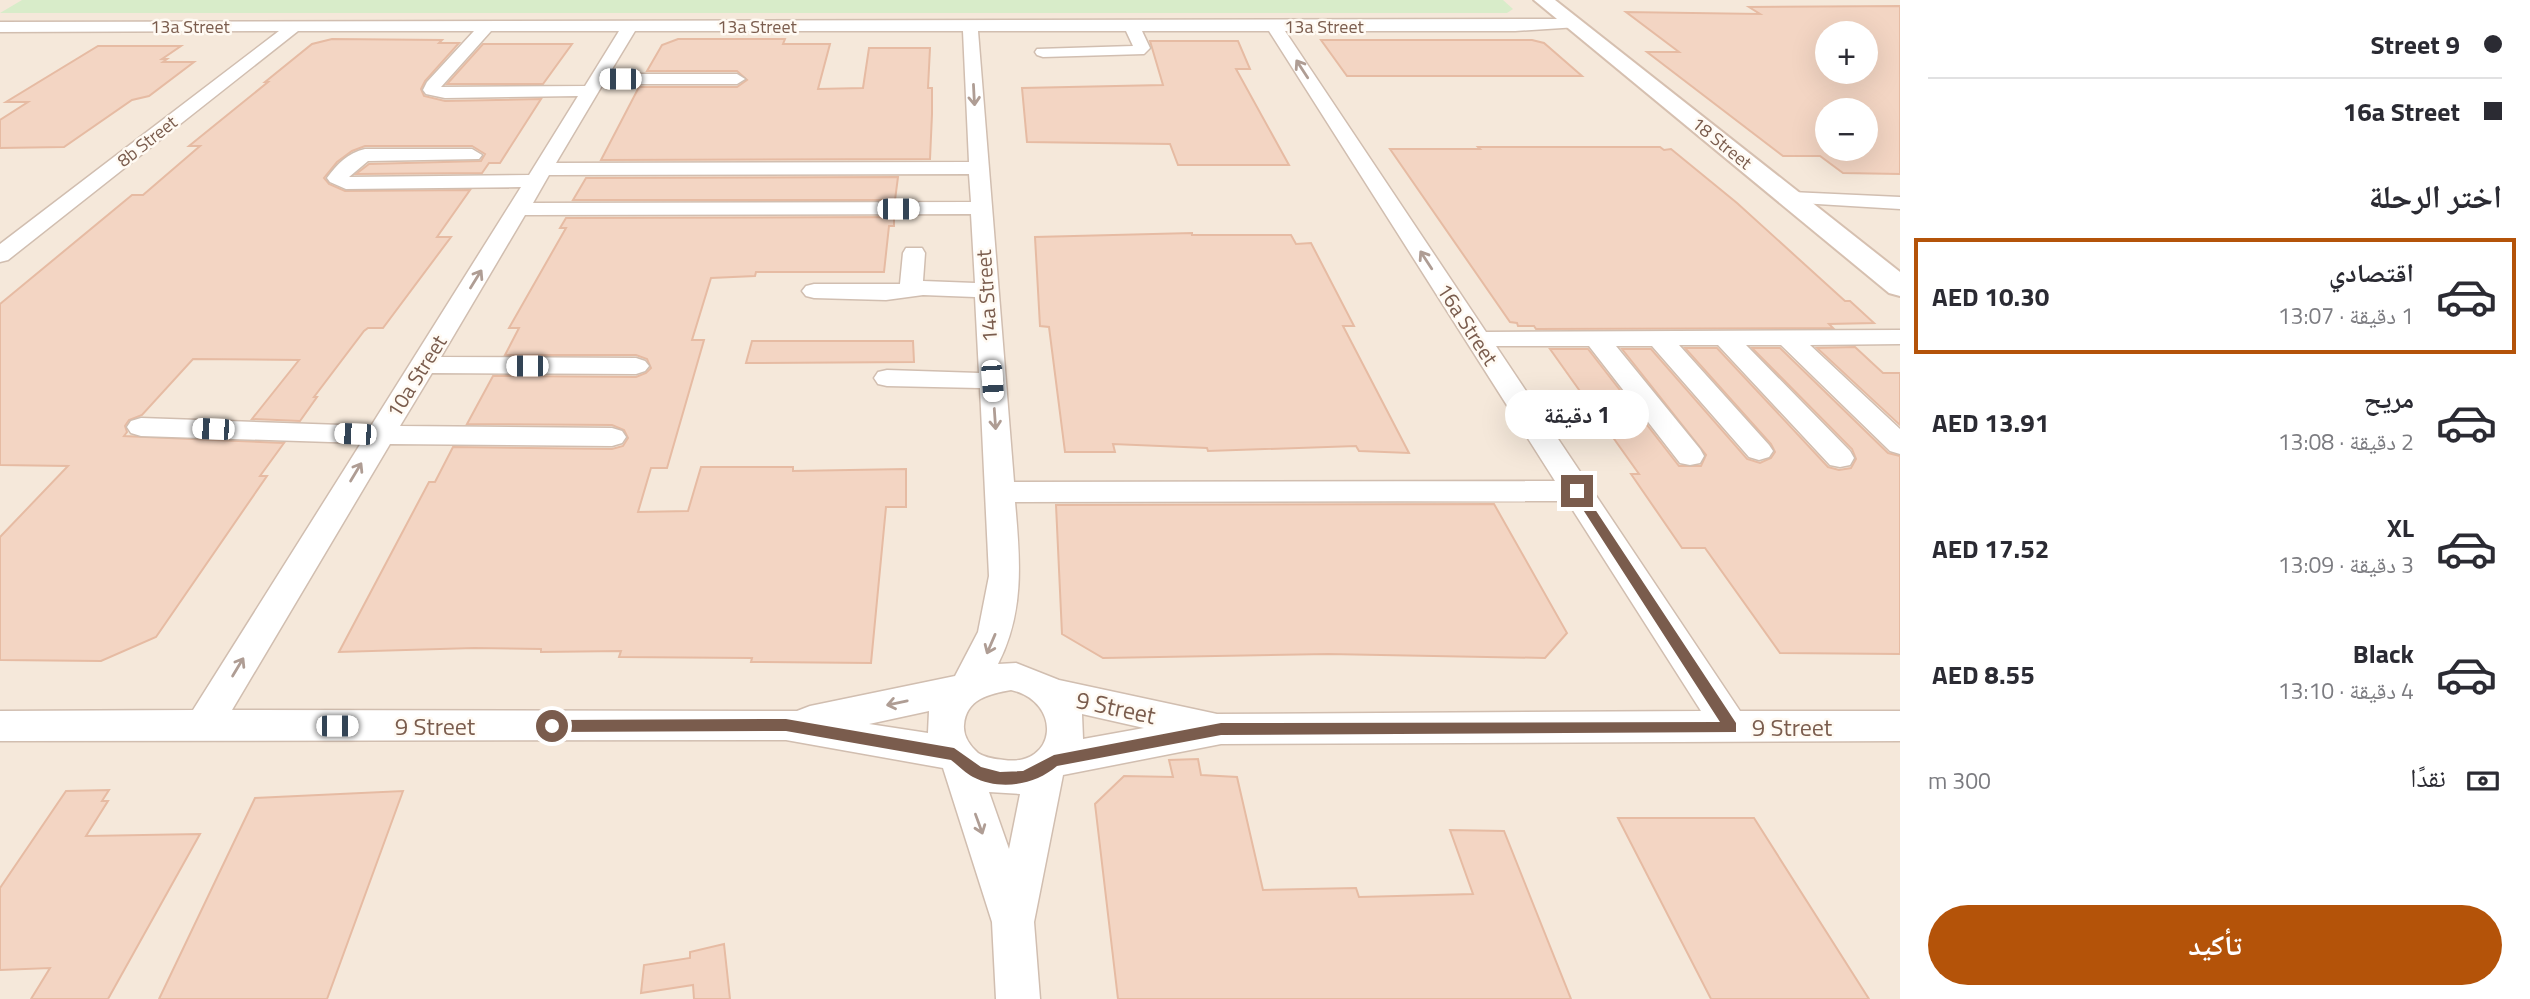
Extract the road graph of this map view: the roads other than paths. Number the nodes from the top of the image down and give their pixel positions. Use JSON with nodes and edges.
{"nodes":[{"id":1,"x":1543,"y":0,"type":"edge"},
{"id":2,"x":487,"y":26,"type":"junction"},
{"id":3,"x":630,"y":26,"type":"junction"},
{"id":4,"x":970,"y":26,"type":"junction"},
{"id":5,"x":1132,"y":26,"type":"junction"},
{"id":6,"x":1275,"y":26,"type":"junction"},
{"id":7,"x":1576,"y":26,"type":"junction"},
{"id":8,"x":0,"y":27,"type":"edge"},
{"id":9,"x":294,"y":27,"type":"junction"},
{"id":10,"x":1043,"y":52,"type":"dead end"},
{"id":11,"x":737,"y":79,"type":"dead end"},
{"id":12,"x":594,"y":85,"type":"junction"},
{"id":13,"x":472,"y":155,"type":"dead end"},
{"id":14,"x":978,"y":168,"type":"junction"},
{"id":15,"x":538,"y":175,"type":"junction"},
{"id":16,"x":1796,"y":202,"type":"junction"},
{"id":17,"x":1900,"y":202,"type":"edge"},
{"id":18,"x":980,"y":208,"type":"junction"},
{"id":19,"x":519,"y":209,"type":"junction"},
{"id":20,"x":914,"y":253,"type":"dead end"},
{"id":21,"x":0,"y":256,"type":"edge"},
{"id":22,"x":1900,"y":286,"type":"edge"},
{"id":23,"x":916,"y":289,"type":"junction"},
{"id":24,"x":814,"y":291,"type":"dead end"},
{"id":25,"x":985,"y":291,"type":"junction"},
{"id":26,"x":1900,"y":337,"type":"edge"},
{"id":27,"x":1725,"y":338,"type":"junction"},
{"id":28,"x":1788,"y":338,"type":"junction"},
{"id":29,"x":1478,"y":339,"type":"junction"},
{"id":30,"x":1597,"y":339,"type":"junction"},
{"id":31,"x":1660,"y":339,"type":"junction"},
{"id":32,"x":423,"y":365,"type":"junction"},
{"id":33,"x":636,"y":366,"type":"dead end"},
{"id":34,"x":887,"y":378,"type":"dead end"},
{"id":35,"x":992,"y":381,"type":"junction"},
{"id":36,"x":141,"y":427,"type":"dead end"},
{"id":37,"x":379,"y":435,"type":"junction"},
{"id":38,"x":612,"y":436,"type":"dead end"},
{"id":39,"x":1900,"y":445,"type":"edge"},
{"id":40,"x":1759,"y":451,"type":"dead end"},
{"id":41,"x":1690,"y":456,"type":"dead end"},
{"id":42,"x":1840,"y":458,"type":"dead end"},
{"id":43,"x":1577,"y":491,"type":"junction"},
{"id":44,"x":999,"y":492,"type":"junction"},
{"id":45,"x":966,"y":687,"type":"junction"},
{"id":46,"x":1051,"y":693,"type":"junction"},
{"id":47,"x":786,"y":725,"type":"junction"},
{"id":48,"x":0,"y":726,"type":"edge"},
{"id":49,"x":203,"y":726,"type":"junction"},
{"id":50,"x":1900,"y":726,"type":"edge"},
{"id":51,"x":1731,"y":728,"type":"junction"},
{"id":52,"x":1221,"y":729,"type":"junction"},
{"id":53,"x":957,"y":757,"type":"junction"},
{"id":54,"x":1049,"y":765,"type":"junction"},
{"id":55,"x":1013,"y":922,"type":"junction"},
{"id":56,"x":1018,"y":999,"type":"edge"}],
"edges":[{"from":1,"to":7,"type":"street","name":"18 Street"},
{"from":2,"to":3,"type":"street","name":"13a Street"},
{"from":2,"to":9,"type":"street","name":"13a Street"},
{"from":2,"to":12,"type":"street"},
{"from":3,"to":4,"type":"street","name":"13a Street"},
{"from":3,"to":12,"type":"street","name":"10a Street"},
{"from":4,"to":5,"type":"street","name":"13a Street"},
{"from":4,"to":14,"type":"street","name":"14a Street","one_way":true},
{"from":5,"to":6,"type":"street","name":"13a Street"},
{"from":5,"to":10,"type":"street"},
{"from":6,"to":7,"type":"street","name":"13a Street"},
{"from":29,"to":6,"type":"street","name":"16a Street","one_way":true},
{"from":7,"to":16,"type":"street","name":"18 Street"},
{"from":8,"to":9,"type":"street","name":"13a Street"},
{"from":9,"to":21,"type":"street","name":"8b Street"},
{"from":11,"to":12,"type":"street"},
{"from":12,"to":15,"type":"street","name":"10a Street"},
{"from":13,"to":15,"type":"street"},
{"from":14,"to":15,"type":"street"},
{"from":14,"to":18,"type":"street","name":"14a Street"},
{"from":15,"to":19,"type":"street","name":"10a Street"},
{"from":16,"to":17,"type":"street"},
{"from":16,"to":22,"type":"street","name":"18 Street"},
{"from":18,"to":19,"type":"street"},
{"from":18,"to":25,"type":"street","name":"14a Street"},
{"from":32,"to":19,"type":"street","name":"10a Street","one_way":true},
{"from":20,"to":23,"type":"street"},
{"from":23,"to":24,"type":"street"},
{"from":23,"to":25,"type":"street"},
{"from":25,"to":35,"type":"street","name":"14a Street"},
{"from":26,"to":28,"type":"street"},
{"from":27,"to":28,"type":"street"},
{"from":27,"to":31,"type":"street"},
{"from":27,"to":42,"type":"street"},
{"from":28,"to":39,"type":"street"},
{"from":29,"to":30,"type":"street"},
{"from":29,"to":43,"type":"street","name":"16a Street"},
{"from":30,"to":31,"type":"street"},
{"from":30,"to":41,"type":"street"},
{"from":31,"to":40,"type":"street"},
{"from":32,"to":33,"type":"street"},
{"from":32,"to":37,"type":"street","name":"10a Street"},
{"from":34,"to":35,"type":"street"},
{"from":35,"to":44,"type":"street","name":"14a Street","one_way":true},
{"from":36,"to":37,"type":"street"},
{"from":37,"to":38,"type":"street"},
{"from":49,"to":37,"type":"street","name":"10a Street","one_way":true},
{"from":43,"to":44,"type":"street"},
{"from":43,"to":51,"type":"street","name":"16a Street"},
{"from":44,"to":45,"type":"street","name":"14a Street","one_way":true},
{"from":45,"to":46,"type":"street"},
{"from":45,"to":47,"type":"street","name":"9 Street","one_way":true},
{"from":45,"to":53,"type":"street"},
{"from":46,"to":52,"type":"street","name":"9 Street"},
{"from":46,"to":54,"type":"street"},
{"from":47,"to":49,"type":"street","name":"9 Street"},
{"from":47,"to":53,"type":"street","name":"9 Street"},
{"from":48,"to":49,"type":"street","name":"9 Street"},
{"from":50,"to":51,"type":"street","name":"9 Street"},
{"from":51,"to":52,"type":"street","name":"9 Street"},
{"from":52,"to":54,"type":"street","name":"9 Street"},
{"from":53,"to":54,"type":"street"},
{"from":53,"to":55,"type":"street","one_way":true},
{"from":54,"to":55,"type":"street"},
{"from":55,"to":56,"type":"street"}]}
